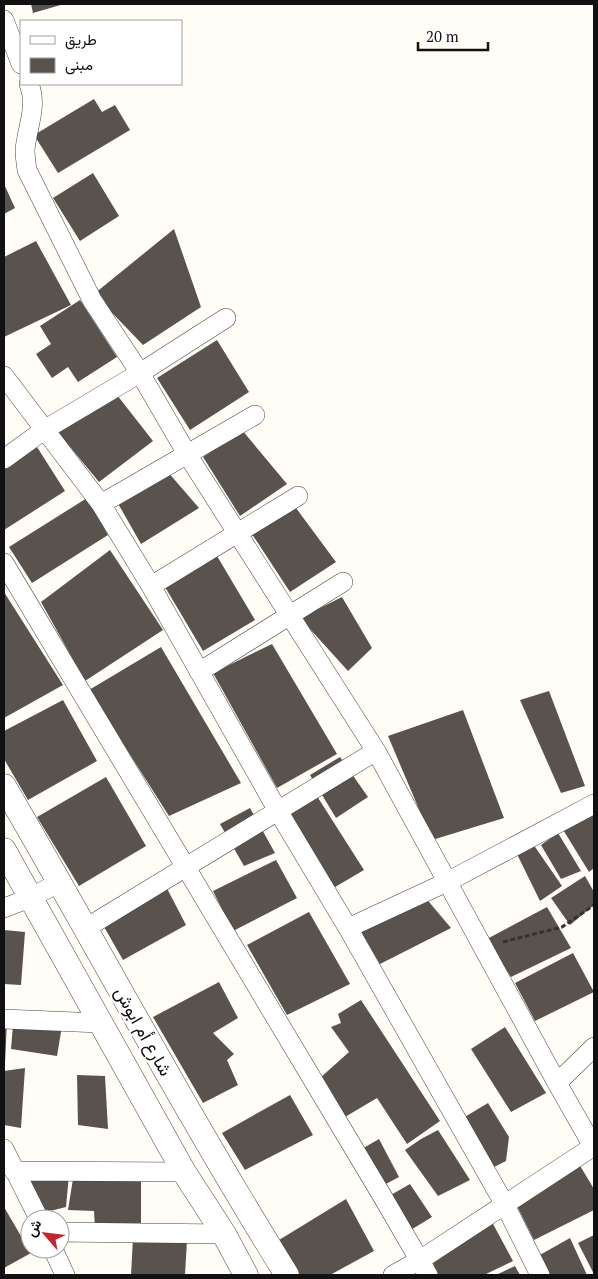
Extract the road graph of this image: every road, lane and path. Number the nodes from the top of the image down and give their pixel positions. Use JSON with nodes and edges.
{"nodes":[{"id":1,"x":4,"y":20,"type":"edge"},
{"id":2,"x":20,"y":61,"type":"edge"},
{"id":3,"x":29,"y":85,"type":"edge"},
{"id":4,"x":226,"y":318,"type":"dead end"},
{"id":5,"x":140,"y":373,"type":"junction"},
{"id":6,"x":4,"y":376,"type":"edge"},
{"id":7,"x":255,"y":415,"type":"dead end"},
{"id":8,"x":44,"y":430,"type":"junction"},
{"id":9,"x":188,"y":454,"type":"junction"},
{"id":10,"x":4,"y":459,"type":"edge"},
{"id":11,"x":298,"y":496,"type":"dead end"},
{"id":12,"x":101,"y":504,"type":"junction"},
{"id":13,"x":237,"y":532,"type":"junction"},
{"id":14,"x":4,"y":563,"type":"edge"},
{"id":15,"x":343,"y":582,"type":"dead end"},
{"id":16,"x":151,"y":586,"type":"junction"},
{"id":17,"x":289,"y":616,"type":"junction"},
{"id":18,"x":199,"y":672,"type":"junction"},
{"id":19,"x":376,"y":751,"type":"junction"},
{"id":20,"x":4,"y":786,"type":"edge"},
{"id":21,"x":594,"y":804,"type":"edge"},
{"id":22,"x":278,"y":811,"type":"junction"},
{"id":23,"x":4,"y":850,"type":"edge"},
{"id":24,"x":186,"y":867,"type":"junction"},
{"id":25,"x":60,"y":882,"type":"junction"},
{"id":26,"x":447,"y":882,"type":"junction"},
{"id":27,"x":30,"y":898,"type":"junction"},
{"id":28,"x":594,"y":905,"type":"edge"},
{"id":29,"x":4,"y":908,"type":"edge"},
{"id":30,"x":86,"y":928,"type":"junction"},
{"id":31,"x":348,"y":928,"type":"junction"},
{"id":32,"x":483,"y":947,"type":"junction"},
{"id":33,"x":4,"y":1019,"type":"edge"},
{"id":34,"x":100,"y":1023,"type":"junction"},
{"id":35,"x":594,"y":1047,"type":"edge"},
{"id":36,"x":557,"y":1083,"type":"junction"},
{"id":37,"x":594,"y":1147,"type":"edge"},
{"id":38,"x":4,"y":1149,"type":"edge"},
{"id":39,"x":14,"y":1171,"type":"junction"},
{"id":40,"x":184,"y":1172,"type":"junction"},
{"id":41,"x":505,"y":1205,"type":"junction"},
{"id":42,"x":34,"y":1209,"type":"edge"},
{"id":43,"x":70,"y":1232,"type":"edge"},
{"id":44,"x":224,"y":1234,"type":"junction"},
{"id":45,"x":57,"y":1259,"type":"edge"},
{"id":46,"x":424,"y":1268,"type":"edge"},
{"id":47,"x":63,"y":1275,"type":"edge"},
{"id":48,"x":246,"y":1275,"type":"edge"},
{"id":49,"x":287,"y":1275,"type":"edge"},
{"id":50,"x":392,"y":1275,"type":"edge"},
{"id":51,"x":540,"y":1275,"type":"edge"}],
"edges":[{"from":1,"to":2,"type":"street"},
{"from":3,"to":5,"type":"street"},
{"from":4,"to":5,"type":"street"},
{"from":5,"to":8,"type":"street"},
{"from":5,"to":9,"type":"street"},
{"from":6,"to":8,"type":"street"},
{"from":7,"to":9,"type":"street"},
{"from":8,"to":10,"type":"street"},
{"from":8,"to":12,"type":"street"},
{"from":9,"to":12,"type":"street"},
{"from":9,"to":13,"type":"street"},
{"from":11,"to":13,"type":"street"},
{"from":12,"to":16,"type":"street"},
{"from":13,"to":16,"type":"street"},
{"from":13,"to":17,"type":"street"},
{"from":14,"to":24,"type":"street"},
{"from":15,"to":17,"type":"street"},
{"from":16,"to":18,"type":"street"},
{"from":17,"to":18,"type":"street"},
{"from":17,"to":19,"type":"street"},
{"from":18,"to":22,"type":"street"},
{"from":19,"to":22,"type":"street"},
{"from":19,"to":26,"type":"street"},
{"from":20,"to":25,"type":"street","name":"شارع أم ابوش"},
{"from":21,"to":26,"type":"street"},
{"from":22,"to":24,"type":"street"},
{"from":22,"to":31,"type":"street"},
{"from":23,"to":27,"type":"street","name":"شارع أم ابوش"},
{"from":24,"to":30,"type":"street"},
{"from":24,"to":46,"type":"street"},
{"from":25,"to":27,"type":"street"},
{"from":25,"to":30,"type":"street","name":"شارع أم ابوش"},
{"from":26,"to":31,"type":"street"},
{"from":26,"to":32,"type":"street"},
{"from":27,"to":29,"type":"street"},
{"from":27,"to":34,"type":"street","name":"شارع أم ابوش"},
{"from":28,"to":32,"type":"path"},
{"from":30,"to":49,"type":"street","name":"شارع أم ابوش"},
{"from":31,"to":41,"type":"street"},
{"from":32,"to":36,"type":"street"},
{"from":33,"to":34,"type":"street"},
{"from":34,"to":40,"type":"street","name":"شارع أم ابوش"},
{"from":35,"to":36,"type":"street"},
{"from":36,"to":37,"type":"street"},
{"from":37,"to":41,"type":"street"},
{"from":38,"to":39,"type":"street"},
{"from":39,"to":40,"type":"street"},
{"from":39,"to":42,"type":"street"},
{"from":40,"to":44,"type":"street","name":"شارع أم ابوش"},
{"from":41,"to":46,"type":"street"},
{"from":41,"to":51,"type":"street"},
{"from":43,"to":44,"type":"street"},
{"from":44,"to":48,"type":"street","name":"شارع أم ابوش"},
{"from":45,"to":47,"type":"street"},
{"from":46,"to":50,"type":"street"}]}
